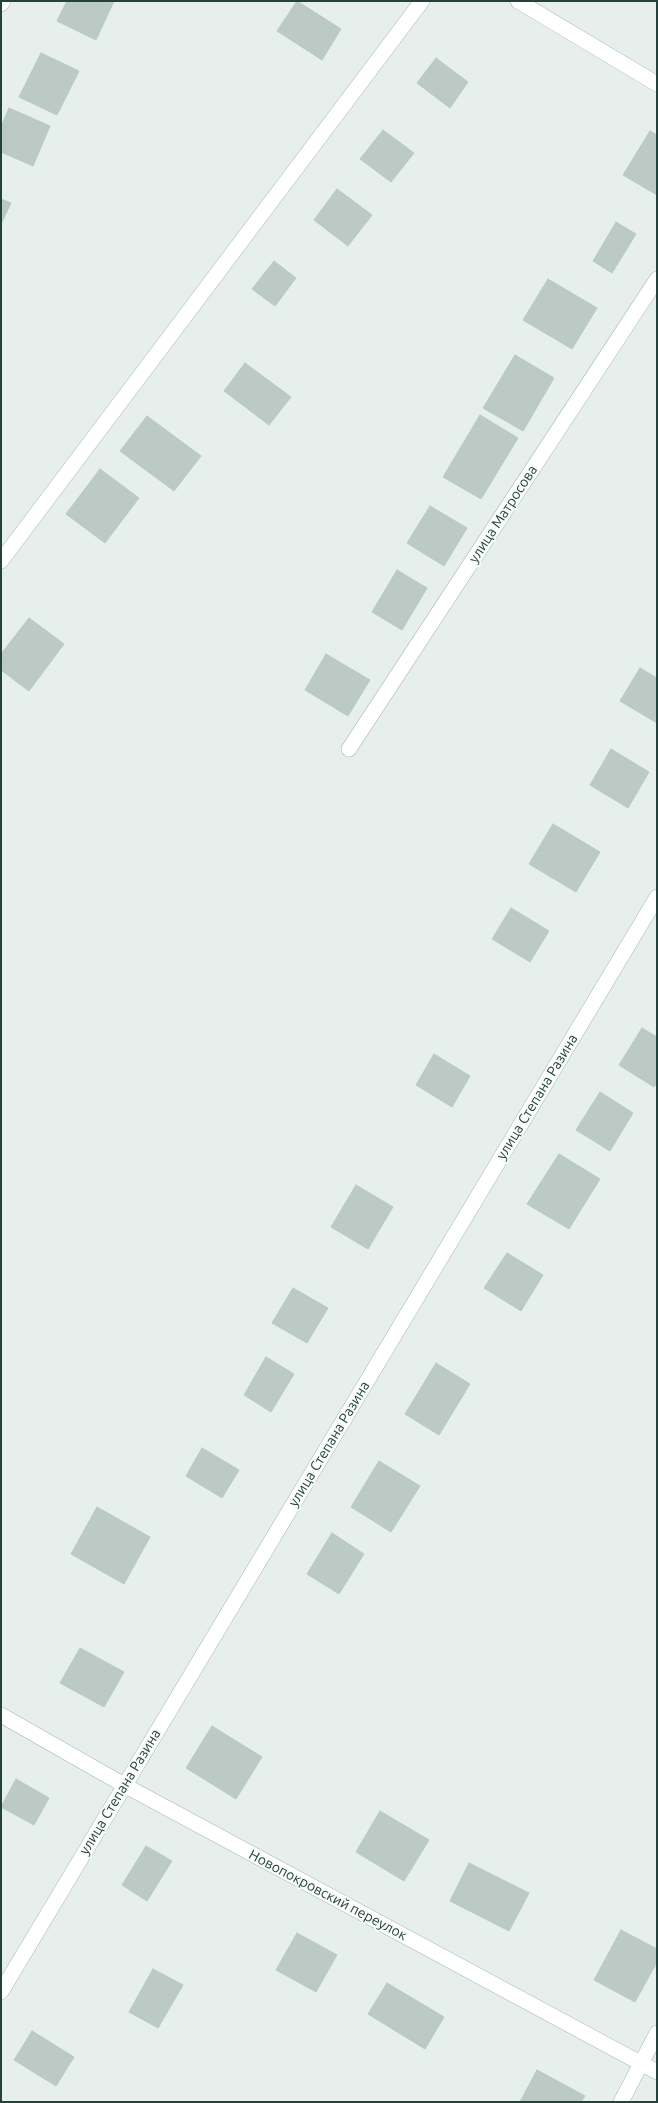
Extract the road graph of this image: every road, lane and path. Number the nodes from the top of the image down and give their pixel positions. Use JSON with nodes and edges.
{"nodes":[{"id":1,"x":422,"y":1,"type":"edge"},
{"id":2,"x":518,"y":1,"type":"edge"},
{"id":3,"x":657,"y":84,"type":"edge"},
{"id":4,"x":657,"y":279,"type":"edge"},
{"id":5,"x":1,"y":561,"type":"edge"},
{"id":6,"x":349,"y":749,"type":"dead end"},
{"id":7,"x":657,"y":897,"type":"edge"},
{"id":8,"x":1,"y":1715,"type":"edge"},
{"id":9,"x":124,"y":1785,"type":"junction"},
{"id":10,"x":1,"y":1992,"type":"edge"},
{"id":11,"x":657,"y":2033,"type":"edge"},
{"id":12,"x":640,"y":2063,"type":"junction"},
{"id":13,"x":657,"y":2072,"type":"edge"},
{"id":14,"x":621,"y":2102,"type":"edge"}],
"edges":[{"from":1,"to":5,"type":"street"},
{"from":2,"to":3,"type":"street"},
{"from":4,"to":6,"type":"street","name":"улица Матросова"},
{"from":7,"to":9,"type":"street","name":"улица Степана Разина"},
{"from":8,"to":9,"type":"street","name":"Новопокровский переулок"},
{"from":9,"to":10,"type":"street","name":"улица Степана Разина"},
{"from":9,"to":12,"type":"street","name":"Новопокровский переулок"},
{"from":11,"to":12,"type":"street"},
{"from":12,"to":13,"type":"street","name":"Новопокровский переулок"},
{"from":12,"to":14,"type":"street"}]}
